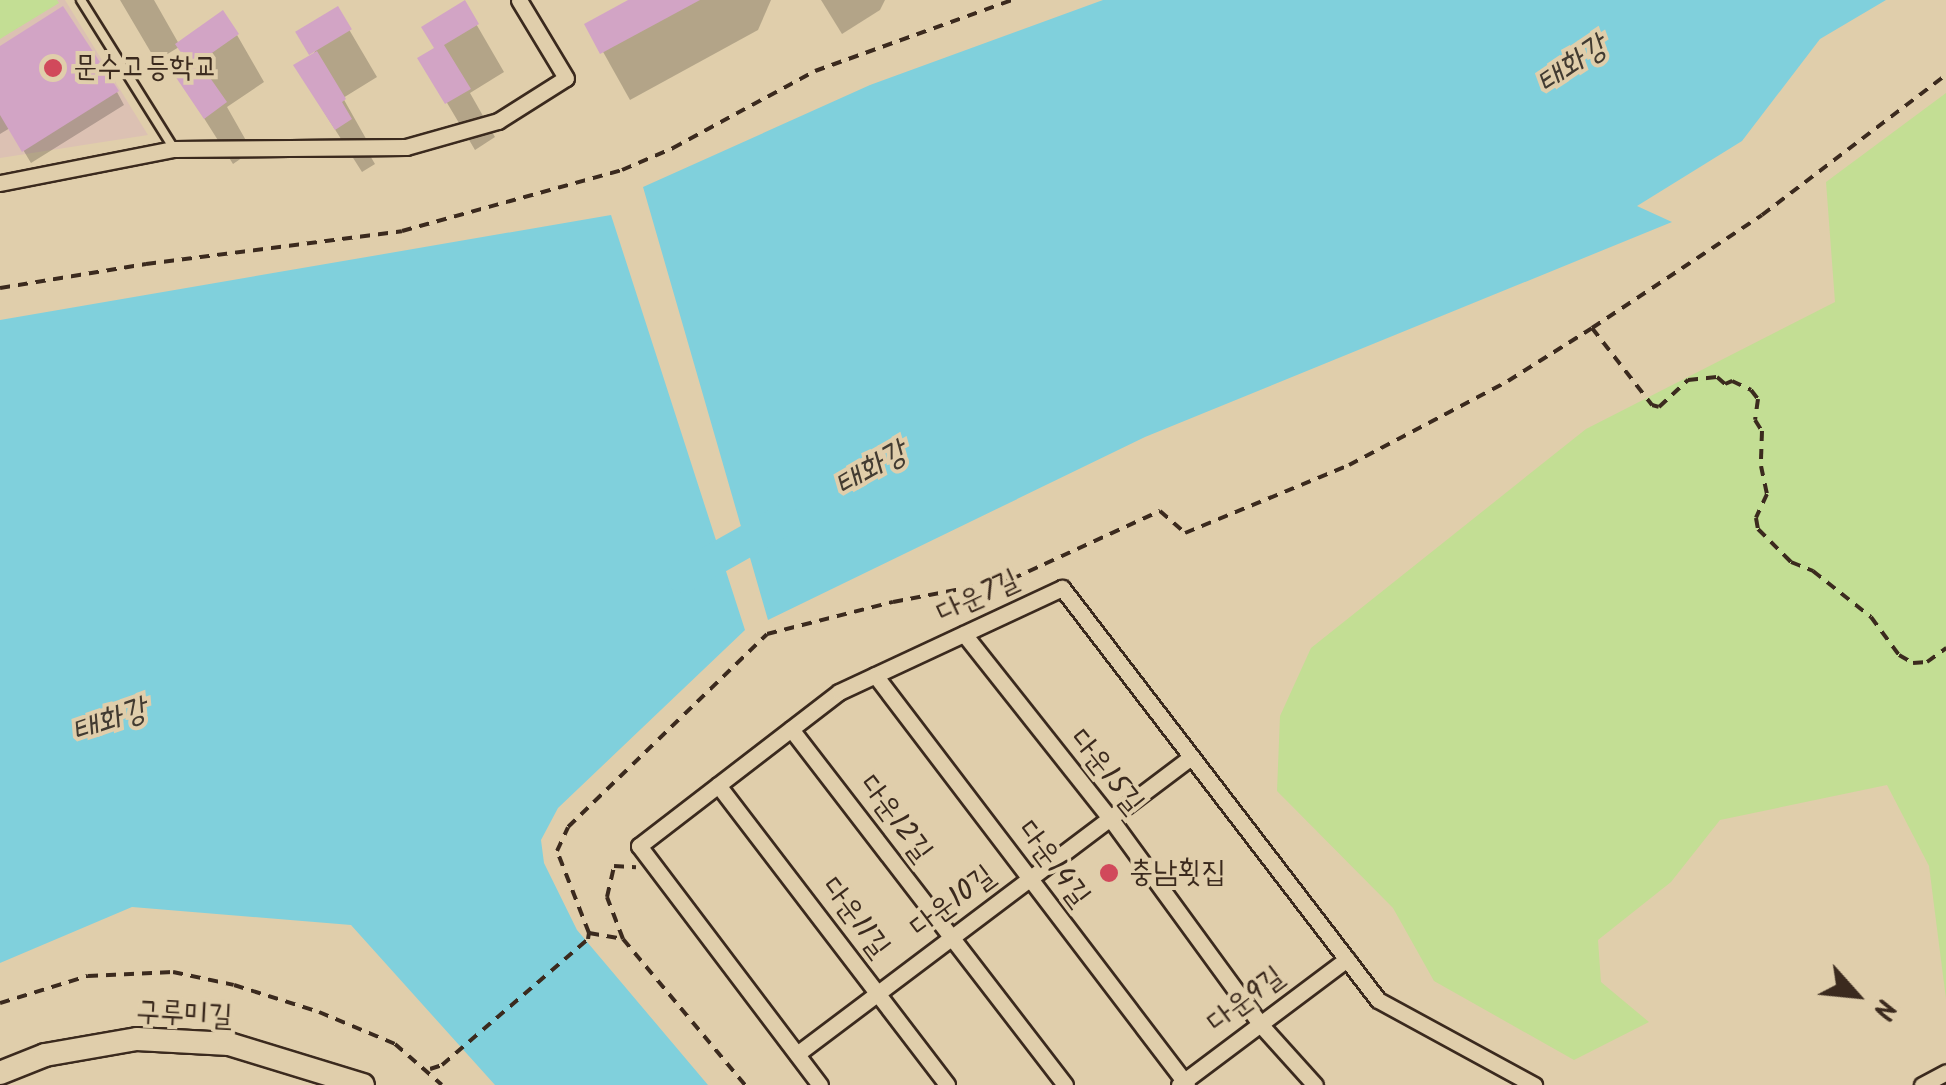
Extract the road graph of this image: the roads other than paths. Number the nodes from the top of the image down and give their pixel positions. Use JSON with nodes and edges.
{"nodes":[{"id":1,"x":81,"y":0,"type":"edge"},
{"id":2,"x":519,"y":0,"type":"edge"},
{"id":3,"x":174,"y":149,"type":"junction"},
{"id":4,"x":0,"y":182,"type":"edge"},
{"id":5,"x":964,"y":634,"type":"junction"},
{"id":6,"x":875,"y":675,"type":"junction"},
{"id":7,"x":791,"y":729,"type":"junction"},
{"id":8,"x":1191,"y":757,"type":"junction"},
{"id":9,"x":718,"y":785,"type":"junction"},
{"id":10,"x":1110,"y":818,"type":"junction"},
{"id":11,"x":1029,"y":879,"type":"junction"},
{"id":12,"x":951,"y":938,"type":"junction"},
{"id":13,"x":1347,"y":958,"type":"junction"},
{"id":14,"x":877,"y":993,"type":"junction"},
{"id":15,"x":1260,"y":1024,"type":"junction"},
{"id":16,"x":796,"y":1054,"type":"junction"},
{"id":17,"x":1946,"y":1072,"type":"edge"},
{"id":18,"x":0,"y":1073,"type":"edge"},
{"id":19,"x":1184,"y":1084,"type":"edge"},
{"id":20,"x":364,"y":1085,"type":"edge"},
{"id":21,"x":820,"y":1085,"type":"edge"},
{"id":22,"x":947,"y":1085,"type":"edge"},
{"id":23,"x":1066,"y":1085,"type":"edge"},
{"id":24,"x":1316,"y":1085,"type":"edge"},
{"id":25,"x":1534,"y":1085,"type":"edge"},
{"id":26,"x":1922,"y":1085,"type":"edge"}],
"edges":[{"from":1,"to":3,"type":"lane"},
{"from":2,"to":3,"type":"street"},
{"from":3,"to":4,"type":"street"},
{"from":5,"to":6,"type":"street","name":"다운7길"},
{"from":5,"to":8,"type":"street","name":"다운7길"},
{"from":5,"to":10,"type":"street","name":"다운15길"},
{"from":6,"to":7,"type":"street","name":"다운7길"},
{"from":6,"to":11,"type":"street","name":"다운14길"},
{"from":7,"to":9,"type":"street","name":"다운7길"},
{"from":7,"to":12,"type":"street","name":"다운12길"},
{"from":8,"to":10,"type":"street","name":"다운10길"},
{"from":8,"to":13,"type":"street","name":"다운7길"},
{"from":9,"to":14,"type":"street","name":"다운11길"},
{"from":9,"to":16,"type":"street","name":"다운7길"},
{"from":10,"to":11,"type":"street","name":"다운10길"},
{"from":10,"to":15,"type":"street","name":"다운15길"},
{"from":11,"to":12,"type":"street","name":"다운10길"},
{"from":11,"to":19,"type":"street","name":"다운14길"},
{"from":12,"to":14,"type":"street","name":"다운10길"},
{"from":12,"to":23,"type":"street","name":"다운12길"},
{"from":13,"to":15,"type":"street","name":"다운9길"},
{"from":13,"to":25,"type":"street","name":"다운7길"},
{"from":14,"to":16,"type":"street","name":"다운10길"},
{"from":14,"to":22,"type":"street","name":"다운11길"},
{"from":15,"to":19,"type":"street","name":"다운9길"},
{"from":15,"to":24,"type":"street","name":"다운15길"},
{"from":16,"to":21,"type":"street"},
{"from":17,"to":26,"type":"street"},
{"from":18,"to":20,"type":"street","name":"구루미길"}]}
